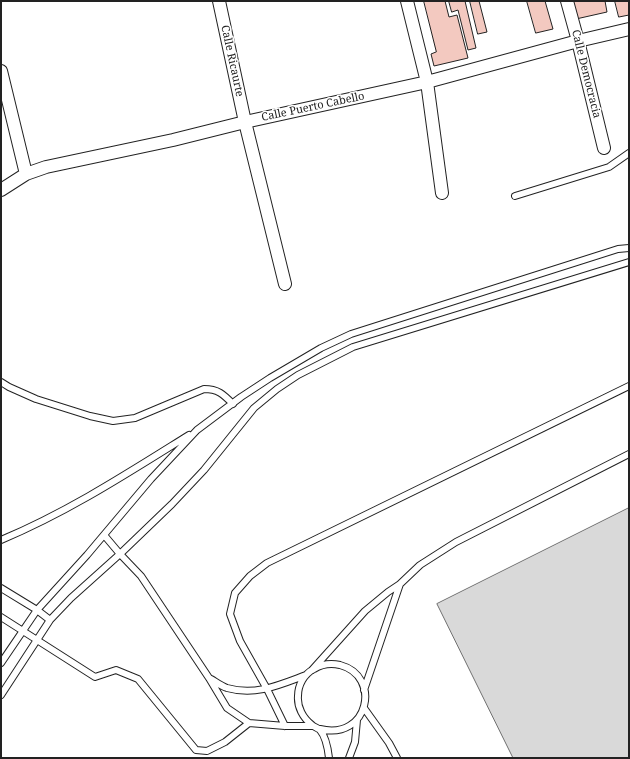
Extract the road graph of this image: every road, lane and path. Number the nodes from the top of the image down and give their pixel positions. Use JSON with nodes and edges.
{"nodes":[{"id":1,"x":219,"y":1,"type":"edge"},
{"id":2,"x":407,"y":1,"type":"edge"},
{"id":3,"x":567,"y":1,"type":"edge"},
{"id":4,"x":629,"y":29,"type":"edge"},
{"id":5,"x":578,"y":42,"type":"junction"},
{"id":6,"x":1,"y":71,"type":"edge"},
{"id":7,"x":427,"y":82,"type":"junction"},
{"id":8,"x":244,"y":122,"type":"junction"},
{"id":9,"x":604,"y":148,"type":"dead end"},
{"id":10,"x":629,"y":154,"type":"edge"},
{"id":11,"x":26,"y":174,"type":"junction"},
{"id":12,"x":1,"y":190,"type":"edge"},
{"id":13,"x":442,"y":193,"type":"dead end"},
{"id":14,"x":515,"y":196,"type":"dead end"},
{"id":15,"x":629,"y":248,"type":"edge"},
{"id":16,"x":629,"y":262,"type":"edge"},
{"id":17,"x":286,"y":284,"type":"dead end"},
{"id":18,"x":411,"y":315,"type":"junction"},
{"id":19,"x":414,"y":329,"type":"junction"},
{"id":20,"x":1,"y":382,"type":"edge"},
{"id":21,"x":629,"y":386,"type":"edge"},
{"id":22,"x":233,"y":404,"type":"junction"},
{"id":23,"x":197,"y":430,"type":"junction"},
{"id":24,"x":629,"y":454,"type":"edge"},
{"id":25,"x":104,"y":535,"type":"junction"},
{"id":26,"x":1,"y":540,"type":"edge"},
{"id":27,"x":120,"y":554,"type":"junction"},
{"id":28,"x":400,"y":584,"type":"junction"},
{"id":29,"x":1,"y":588,"type":"edge"},
{"id":30,"x":37,"y":610,"type":"junction"},
{"id":31,"x":1,"y":618,"type":"edge"},
{"id":32,"x":50,"y":620,"type":"junction"},
{"id":33,"x":22,"y":631,"type":"junction"},
{"id":34,"x":37,"y":641,"type":"junction"},
{"id":35,"x":1,"y":663,"type":"edge"},
{"id":36,"x":312,"y":670,"type":"junction"},
{"id":37,"x":306,"y":675,"type":"junction"},
{"id":38,"x":209,"y":678,"type":"junction"},
{"id":39,"x":267,"y":689,"type":"junction"},
{"id":40,"x":364,"y":690,"type":"junction"},
{"id":41,"x":1,"y":695,"type":"edge"},
{"id":42,"x":364,"y":708,"type":"junction"},
{"id":43,"x":357,"y":720,"type":"junction"},
{"id":44,"x":249,"y":724,"type":"junction"},
{"id":45,"x":285,"y":726,"type":"junction"},
{"id":46,"x":312,"y":726,"type":"junction"},
{"id":47,"x":320,"y":729,"type":"junction"},
{"id":48,"x":329,"y":758,"type":"edge"},
{"id":49,"x":349,"y":758,"type":"edge"},
{"id":50,"x":397,"y":758,"type":"edge"}],
"edges":[{"from":1,"to":8,"type":"street","name":"Calle Ricaurte"},
{"from":2,"to":7,"type":"street"},
{"from":3,"to":5,"type":"street","name":"Calle Democracia"},
{"from":4,"to":5,"type":"street","name":"Calle Puerto Cabello"},
{"from":5,"to":7,"type":"street","name":"Calle Puerto Cabello"},
{"from":5,"to":9,"type":"street","name":"Calle Democracia"},
{"from":6,"to":11,"type":"street"},
{"from":7,"to":8,"type":"street","name":"Calle Puerto Cabello"},
{"from":7,"to":13,"type":"street"},
{"from":8,"to":11,"type":"street","name":"Calle Puerto Cabello"},
{"from":8,"to":17,"type":"street","name":"Calle Ricaurte"},
{"from":10,"to":14,"type":"lane"},
{"from":11,"to":12,"type":"street","name":"Calle Puerto Cabello"},
{"from":15,"to":18,"type":"lane"},
{"from":16,"to":19,"type":"lane"},
{"from":18,"to":19,"type":"lane"},
{"from":18,"to":22,"type":"lane"},
{"from":19,"to":27,"type":"lane"},
{"from":20,"to":22,"type":"lane"},
{"from":21,"to":39,"type":"lane"},
{"from":22,"to":23,"type":"lane"},
{"from":23,"to":25,"type":"lane"},
{"from":23,"to":26,"type":"lane"},
{"from":24,"to":28,"type":"lane"},
{"from":25,"to":27,"type":"lane"},
{"from":25,"to":30,"type":"lane"},
{"from":27,"to":32,"type":"lane"},
{"from":27,"to":38,"type":"lane"},
{"from":28,"to":36,"type":"lane"},
{"from":28,"to":40,"type":"lane"},
{"from":29,"to":30,"type":"lane"},
{"from":30,"to":32,"type":"lane"},
{"from":30,"to":33,"type":"lane"},
{"from":31,"to":33,"type":"lane"},
{"from":32,"to":34,"type":"lane"},
{"from":33,"to":34,"type":"lane"},
{"from":33,"to":35,"type":"lane"},
{"from":34,"to":41,"type":"lane"},
{"from":34,"to":44,"type":"lane"},
{"from":36,"to":37,"type":"lane"},
{"from":36,"to":40,"type":"lane"},
{"from":37,"to":39,"type":"lane"},
{"from":37,"to":46,"type":"lane"},
{"from":38,"to":39,"type":"lane"},
{"from":38,"to":44,"type":"lane"},
{"from":39,"to":45,"type":"lane"},
{"from":40,"to":42,"type":"lane"},
{"from":42,"to":43,"type":"lane"},
{"from":42,"to":50,"type":"lane"},
{"from":43,"to":47,"type":"lane"},
{"from":43,"to":49,"type":"lane"},
{"from":44,"to":45,"type":"lane"},
{"from":45,"to":46,"type":"lane"},
{"from":46,"to":47,"type":"lane"},
{"from":47,"to":48,"type":"lane"}]}
